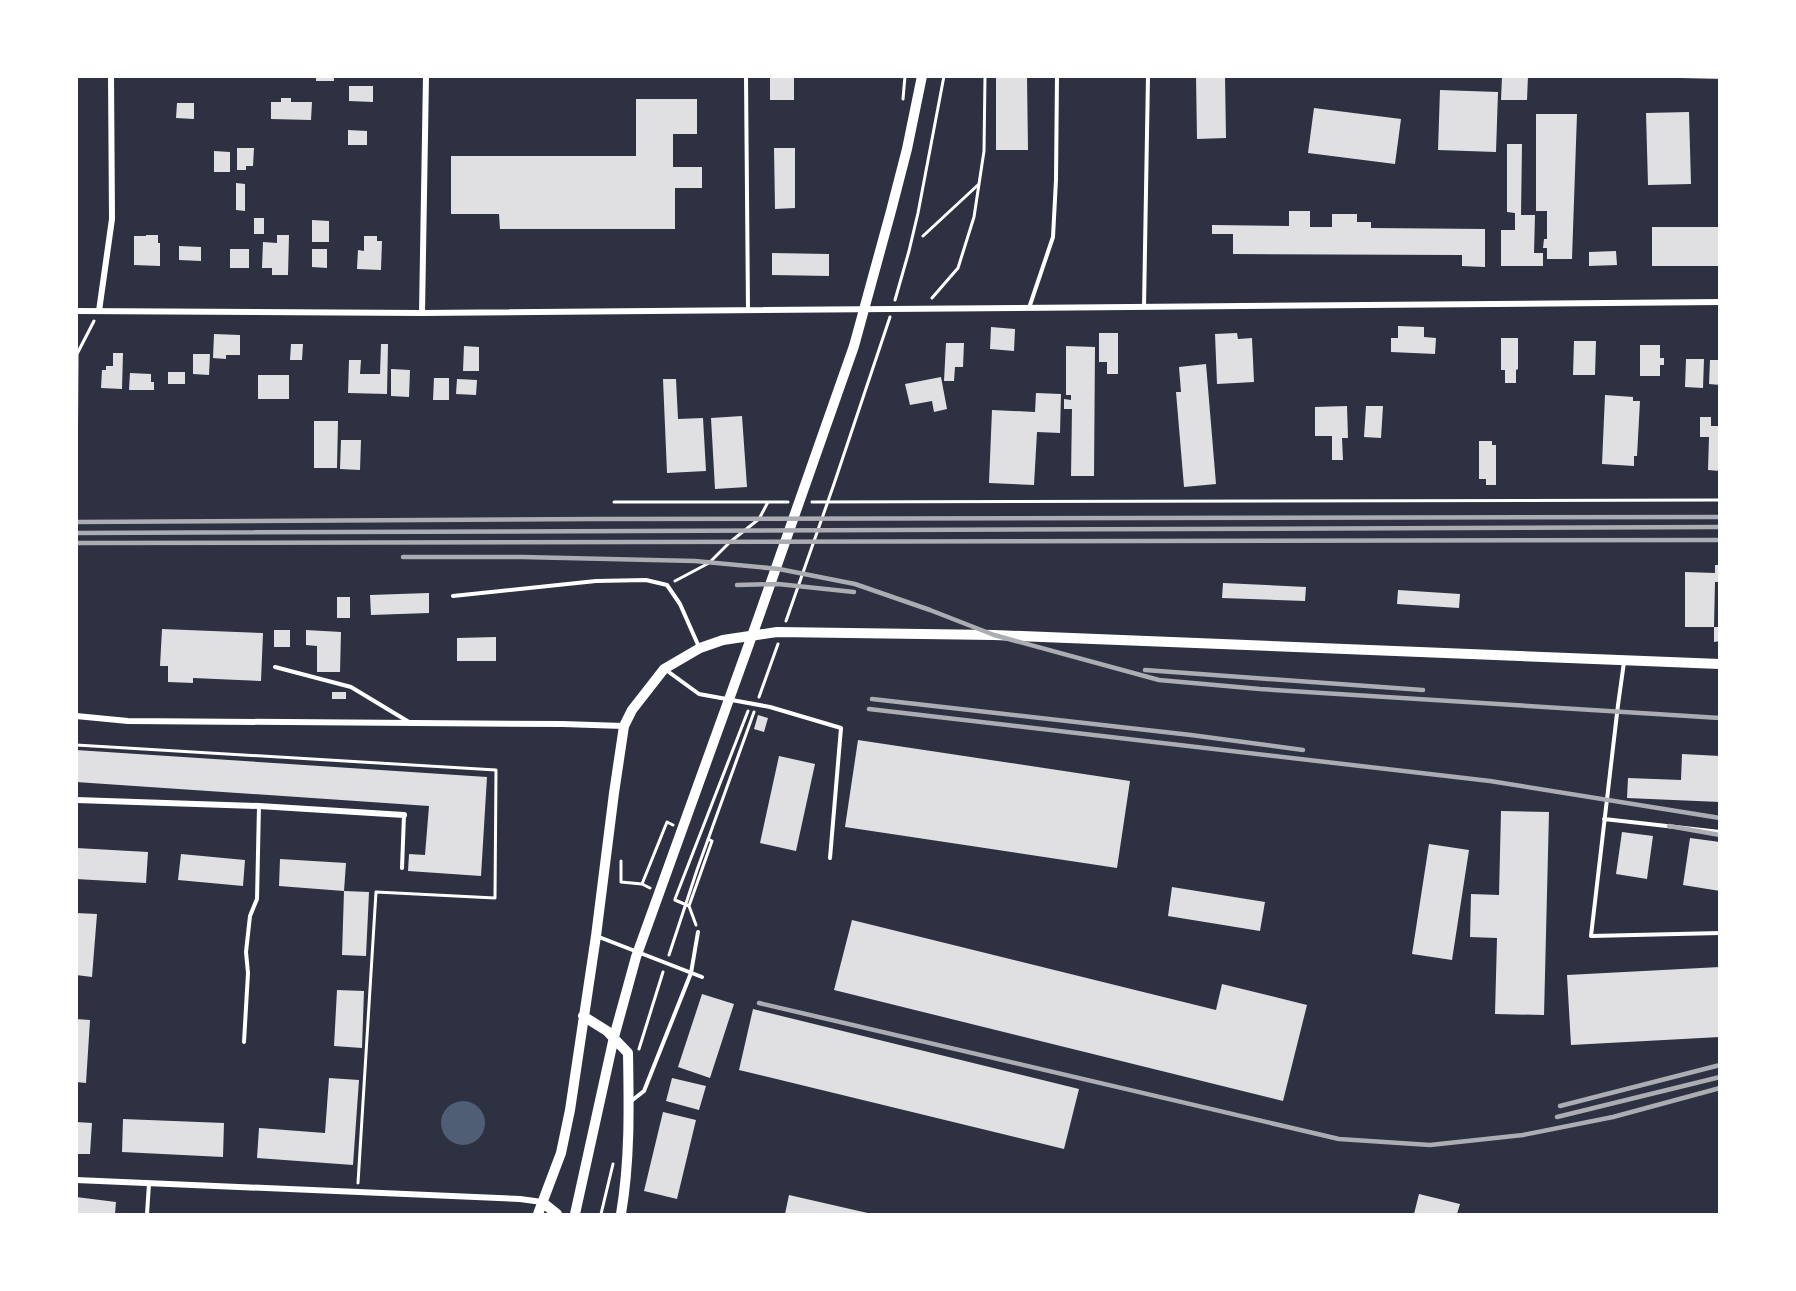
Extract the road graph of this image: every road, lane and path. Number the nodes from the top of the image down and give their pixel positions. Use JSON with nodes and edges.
{"nodes":[{"id":1,"x":111,"y":76,"type":"edge"},
{"id":2,"x":426,"y":76,"type":"edge"},
{"id":3,"x":747,"y":76,"type":"edge"},
{"id":4,"x":905,"y":76,"type":"edge"},
{"id":5,"x":922,"y":76,"type":"edge"},
{"id":6,"x":944,"y":76,"type":"edge"},
{"id":7,"x":984,"y":76,"type":"edge"},
{"id":8,"x":1057,"y":76,"type":"edge"},
{"id":9,"x":1148,"y":76,"type":"edge"},
{"id":10,"x":902,"y":103,"type":"dead end"},
{"id":11,"x":979,"y":184,"type":"junction"},
{"id":12,"x":918,"y":213,"type":"dead end"},
{"id":13,"x":923,"y":236,"type":"dead end"},
{"id":14,"x":1719,"y":302,"type":"edge"},
{"id":15,"x":1144,"y":307,"type":"junction"},
{"id":16,"x":923,"y":308,"type":"junction"},
{"id":17,"x":1029,"y":308,"type":"junction"},
{"id":18,"x":748,"y":310,"type":"junction"},
{"id":19,"x":76,"y":311,"type":"edge"},
{"id":20,"x":99,"y":311,"type":"junction"},
{"id":21,"x":423,"y":313,"type":"junction"},
{"id":22,"x":76,"y":500,"type":"edge"},
{"id":23,"x":1719,"y":500,"type":"edge"},
{"id":24,"x":614,"y":502,"type":"dead end"},
{"id":25,"x":768,"y":502,"type":"junction"},
{"id":26,"x":792,"y":502,"type":"dead end"},
{"id":27,"x":804,"y":502,"type":"dead end"},
{"id":28,"x":667,"y":585,"type":"junction"},
{"id":29,"x":453,"y":596,"type":"dead end"},
{"id":30,"x":700,"y":648,"type":"junction"},
{"id":31,"x":1624,"y":661,"type":"junction"},
{"id":32,"x":1719,"y":664,"type":"edge"},
{"id":33,"x":275,"y":667,"type":"dead end"},
{"id":34,"x":664,"y":669,"type":"junction"},
{"id":35,"x":751,"y":703,"type":"junction"},
{"id":36,"x":76,"y":716,"type":"edge"},
{"id":37,"x":411,"y":723,"type":"junction"},
{"id":38,"x":624,"y":726,"type":"junction"},
{"id":39,"x":76,"y":745,"type":"edge"},
{"id":40,"x":76,"y":800,"type":"edge"},
{"id":41,"x":260,"y":806,"type":"junction"},
{"id":42,"x":404,"y":815,"type":"joint"},
{"id":43,"x":1604,"y":819,"type":"junction"},
{"id":44,"x":674,"y":826,"type":"dead end"},
{"id":45,"x":1719,"y":832,"type":"edge"},
{"id":46,"x":708,"y":839,"type":"dead end"},
{"id":47,"x":830,"y":858,"type":"dead end"},
{"id":48,"x":402,"y":868,"type":"dead end"},
{"id":49,"x":642,"y":884,"type":"dead end"},
{"id":50,"x":675,"y":899,"type":"dead end"},
{"id":51,"x":689,"y":906,"type":"dead end"},
{"id":52,"x":698,"y":932,"type":"dead end"},
{"id":53,"x":1719,"y":933,"type":"edge"},
{"id":54,"x":596,"y":936,"type":"junction"},
{"id":55,"x":691,"y":973,"type":"junction"},
{"id":56,"x":702,"y":976,"type":"dead end"},
{"id":57,"x":583,"y":1016,"type":"junction"},
{"id":58,"x":244,"y":1041,"type":"dead end"},
{"id":59,"x":629,"y":1102,"type":"junction"},
{"id":60,"x":76,"y":1180,"type":"edge"},
{"id":61,"x":149,"y":1184,"type":"junction"},
{"id":62,"x":358,"y":1188,"type":"dead end"},
{"id":63,"x":542,"y":1203,"type":"junction"},
{"id":64,"x":147,"y":1215,"type":"edge"},
{"id":65,"x":538,"y":1215,"type":"edge"},
{"id":66,"x":557,"y":1215,"type":"edge"},
{"id":67,"x":575,"y":1215,"type":"edge"},
{"id":68,"x":621,"y":1215,"type":"edge"}],
"edges":[{"from":1,"to":20,"type":"street"},
{"from":2,"to":21,"type":"street"},
{"from":3,"to":18,"type":"lane"},
{"from":4,"to":10,"type":"path"},
{"from":5,"to":67,"type":"main road"},
{"from":6,"to":12,"type":"path"},
{"from":7,"to":11,"type":"path"},
{"from":8,"to":17,"type":"lane"},
{"from":9,"to":15,"type":"lane"},
{"from":11,"to":13,"type":"path"},
{"from":11,"to":16,"type":"path"},
{"from":14,"to":15,"type":"street"},
{"from":15,"to":17,"type":"street"},
{"from":16,"to":17,"type":"street"},
{"from":16,"to":18,"type":"street"},
{"from":18,"to":21,"type":"street"},
{"from":19,"to":20,"type":"street"},
{"from":20,"to":21,"type":"street"},
{"from":20,"to":22,"type":"path"},
{"from":23,"to":27,"type":"path"},
{"from":24,"to":25,"type":"path"},
{"from":25,"to":26,"type":"path"},
{"from":25,"to":28,"type":"path"},
{"from":28,"to":29,"type":"lane"},
{"from":28,"to":30,"type":"lane"},
{"from":30,"to":31,"type":"main road"},
{"from":30,"to":34,"type":"main road"},
{"from":31,"to":32,"type":"main road"},
{"from":31,"to":43,"type":"lane"},
{"from":33,"to":37,"type":"lane"},
{"from":34,"to":35,"type":"lane"},
{"from":34,"to":38,"type":"main road"},
{"from":35,"to":47,"type":"lane"},
{"from":35,"to":50,"type":"path"},
{"from":36,"to":37,"type":"street"},
{"from":37,"to":38,"type":"street"},
{"from":38,"to":54,"type":"main road"},
{"from":39,"to":62,"type":"path"},
{"from":40,"to":41,"type":"street"},
{"from":41,"to":42,"type":"street"},
{"from":41,"to":58,"type":"lane"},
{"from":42,"to":48,"type":"lane"},
{"from":43,"to":45,"type":"lane"},
{"from":43,"to":53,"type":"lane"},
{"from":44,"to":49,"type":"path"},
{"from":46,"to":51,"type":"path"},
{"from":52,"to":55,"type":"lane"},
{"from":54,"to":55,"type":"lane"},
{"from":54,"to":57,"type":"main road"},
{"from":55,"to":56,"type":"lane"},
{"from":55,"to":59,"type":"lane"},
{"from":57,"to":59,"type":"main road"},
{"from":57,"to":63,"type":"main road"},
{"from":59,"to":68,"type":"main road"},
{"from":60,"to":61,"type":"street"},
{"from":61,"to":63,"type":"street"},
{"from":61,"to":64,"type":"lane"},
{"from":63,"to":65,"type":"main road"},
{"from":63,"to":66,"type":"main road"}]}
